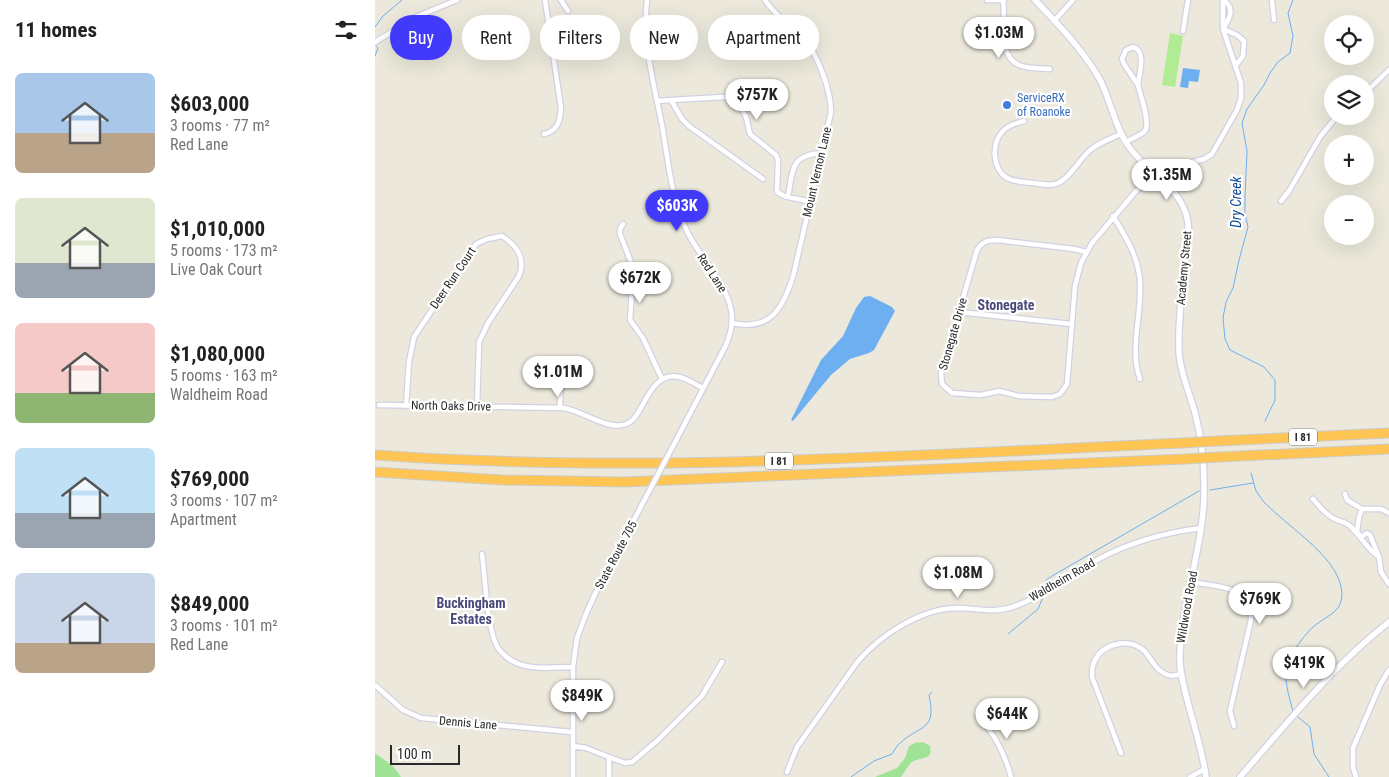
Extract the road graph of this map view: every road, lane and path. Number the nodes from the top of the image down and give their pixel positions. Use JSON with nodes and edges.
{"nodes":[{"id":1,"x":457,"y":0,"type":"edge"},
{"id":2,"x":545,"y":0,"type":"edge"},
{"id":3,"x":561,"y":0,"type":"edge"},
{"id":4,"x":647,"y":0,"type":"edge"},
{"id":5,"x":765,"y":0,"type":"edge"},
{"id":6,"x":987,"y":0,"type":"edge"},
{"id":7,"x":1004,"y":0,"type":"edge"},
{"id":8,"x":1035,"y":0,"type":"edge"},
{"id":9,"x":1073,"y":0,"type":"edge"},
{"id":10,"x":1187,"y":0,"type":"edge"},
{"id":11,"x":1223,"y":0,"type":"edge"},
{"id":12,"x":1272,"y":0,"type":"edge"},
{"id":13,"x":569,"y":11,"type":"dead end"},
{"id":14,"x":1055,"y":20,"type":"junction"},
{"id":15,"x":1274,"y":20,"type":"dead end"},
{"id":16,"x":1223,"y":28,"type":"junction"},
{"id":17,"x":1183,"y":31,"type":"dead end"},
{"id":18,"x":375,"y":42,"type":"edge"},
{"id":19,"x":1236,"y":65,"type":"junction"},
{"id":20,"x":1050,"y":69,"type":"dead end"},
{"id":21,"x":1389,"y":70,"type":"edge"},
{"id":22,"x":1374,"y":84,"type":"edge"},
{"id":23,"x":1138,"y":85,"type":"junction"},
{"id":24,"x":671,"y":100,"type":"junction"},
{"id":25,"x":657,"y":101,"type":"junction"},
{"id":26,"x":1024,"y":121,"type":"dead end"},
{"id":27,"x":1328,"y":125,"type":"edge"},
{"id":28,"x":544,"y":134,"type":"dead end"},
{"id":29,"x":1121,"y":134,"type":"junction"},
{"id":30,"x":1126,"y":142,"type":"junction"},
{"id":31,"x":822,"y":153,"type":"junction"},
{"id":32,"x":1156,"y":175,"type":"junction"},
{"id":33,"x":763,"y":178,"type":"dead end"},
{"id":34,"x":788,"y":197,"type":"junction"},
{"id":35,"x":1281,"y":201,"type":"dead end"},
{"id":36,"x":811,"y":202,"type":"junction"},
{"id":37,"x":1113,"y":216,"type":"junction"},
{"id":38,"x":623,"y":224,"type":"dead end"},
{"id":39,"x":1086,"y":252,"type":"junction"},
{"id":40,"x":959,"y":312,"type":"junction"},
{"id":41,"x":732,"y":323,"type":"junction"},
{"id":42,"x":1071,"y":324,"type":"junction"},
{"id":43,"x":561,"y":368,"type":"dead end"},
{"id":44,"x":663,"y":379,"type":"junction"},
{"id":45,"x":1140,"y":379,"type":"dead end"},
{"id":46,"x":703,"y":388,"type":"junction"},
{"id":47,"x":379,"y":405,"type":"dead end"},
{"id":48,"x":406,"y":406,"type":"junction"},
{"id":49,"x":477,"y":407,"type":"junction"},
{"id":50,"x":560,"y":408,"type":"junction"},
{"id":51,"x":1389,"y":433,"type":"edge"},
{"id":52,"x":1200,"y":434,"type":"joint"},
{"id":53,"x":672,"y":448,"type":"joint"},
{"id":54,"x":1389,"y":450,"type":"edge"},
{"id":55,"x":375,"y":455,"type":"edge"},
{"id":56,"x":375,"y":472,"type":"edge"},
{"id":57,"x":1345,"y":494,"type":"dead end"},
{"id":58,"x":1313,"y":499,"type":"dead end"},
{"id":59,"x":1363,"y":510,"type":"junction"},
{"id":60,"x":1389,"y":513,"type":"edge"},
{"id":61,"x":1201,"y":528,"type":"junction"},
{"id":62,"x":1361,"y":537,"type":"junction"},
{"id":63,"x":482,"y":554,"type":"dead end"},
{"id":64,"x":1379,"y":558,"type":"junction"},
{"id":65,"x":1191,"y":582,"type":"junction"},
{"id":66,"x":1389,"y":584,"type":"edge"},
{"id":67,"x":1389,"y":622,"type":"edge"},
{"id":68,"x":722,"y":662,"type":"dead end"},
{"id":69,"x":573,"y":667,"type":"junction"},
{"id":70,"x":1389,"y":670,"type":"edge"},
{"id":71,"x":1181,"y":674,"type":"junction"},
{"id":72,"x":375,"y":686,"type":"edge"},
{"id":73,"x":977,"y":716,"type":"dead end"},
{"id":74,"x":1234,"y":726,"type":"dead end"},
{"id":75,"x":572,"y":732,"type":"junction"},
{"id":76,"x":573,"y":746,"type":"junction"},
{"id":77,"x":1121,"y":753,"type":"dead end"},
{"id":78,"x":609,"y":757,"type":"junction"},
{"id":79,"x":1205,"y":769,"type":"junction"},
{"id":80,"x":787,"y":772,"type":"dead end"},
{"id":81,"x":573,"y":777,"type":"edge"},
{"id":82,"x":609,"y":777,"type":"edge"},
{"id":83,"x":1011,"y":777,"type":"edge"},
{"id":84,"x":1190,"y":777,"type":"edge"},
{"id":85,"x":1206,"y":777,"type":"edge"},
{"id":86,"x":1240,"y":777,"type":"edge"},
{"id":87,"x":1356,"y":777,"type":"edge"}],
"edges":[{"from":1,"to":18,"type":"street"},
{"from":2,"to":28,"type":"street"},
{"from":3,"to":13,"type":"street"},
{"from":4,"to":25,"type":"street","name":"Red Lane"},
{"from":5,"to":31,"type":"street","name":"Mount Vernon Lane"},
{"from":6,"to":7,"type":"street"},
{"from":7,"to":20,"type":"street"},
{"from":8,"to":14,"type":"street","name":"Academy Street"},
{"from":9,"to":14,"type":"street"},
{"from":10,"to":17,"type":"street"},
{"from":11,"to":16,"type":"street","name":"Stonegate Drive"},
{"from":11,"to":16,"type":"street"},
{"from":12,"to":15,"type":"street"},
{"from":14,"to":29,"type":"street","name":"Academy Street"},
{"from":16,"to":19,"type":"street","name":"Stonegate Drive"},
{"from":16,"to":19,"type":"street"},
{"from":19,"to":32,"type":"street","name":"Stonegate Drive"},
{"from":21,"to":22,"type":"street"},
{"from":23,"to":23,"type":"street"},
{"from":23,"to":30,"type":"street"},
{"from":24,"to":25,"type":"street"},
{"from":24,"to":33,"type":"street"},
{"from":24,"to":34,"type":"street"},
{"from":25,"to":41,"type":"street","name":"Red Lane"},
{"from":26,"to":29,"type":"street"},
{"from":27,"to":35,"type":"street"},
{"from":29,"to":30,"type":"street","name":"Academy Street"},
{"from":30,"to":32,"type":"street","name":"Academy Street"},
{"from":31,"to":34,"type":"street"},
{"from":31,"to":36,"type":"street","name":"Mount Vernon Lane"},
{"from":32,"to":37,"type":"street","name":"Stonegate Drive"},
{"from":32,"to":52,"type":"street","name":"Academy Street"},
{"from":34,"to":36,"type":"street"},
{"from":36,"to":41,"type":"street","name":"Mount Vernon Lane"},
{"from":37,"to":39,"type":"street","name":"Stonegate Drive"},
{"from":37,"to":45,"type":"street"},
{"from":38,"to":44,"type":"street"},
{"from":39,"to":40,"type":"street","name":"Stonegate Drive"},
{"from":39,"to":42,"type":"street","name":"Stonegate Drive"},
{"from":40,"to":42,"type":"street"},
{"from":40,"to":42,"type":"street","name":"Stonegate Drive"},
{"from":41,"to":46,"type":"street","name":"Red Lane"},
{"from":43,"to":50,"type":"street"},
{"from":44,"to":46,"type":"street"},
{"from":44,"to":50,"type":"street","name":"North Oaks Drive"},
{"from":46,"to":53,"type":"street","name":"Red Lane"},
{"from":47,"to":48,"type":"street","name":"North Oaks Drive"},
{"from":48,"to":49,"type":"street","name":"North Oaks Drive"},
{"from":48,"to":49,"type":"street","name":"Deer Run Court"},
{"from":49,"to":50,"type":"street","name":"North Oaks Drive"},
{"from":51,"to":55,"type":"highway","number":"I 81","bridge":true},
{"from":52,"to":61,"type":"street","name":"Wildwood Road"},
{"from":53,"to":69,"type":"street","name":"State Route 705","bridge":true},
{"from":54,"to":56,"type":"highway","number":"I 81","bridge":true},
{"from":57,"to":59,"type":"street"},
{"from":58,"to":62,"type":"street"},
{"from":59,"to":60,"type":"street"},
{"from":59,"to":62,"type":"street"},
{"from":61,"to":65,"type":"street","name":"Wildwood Road"},
{"from":61,"to":80,"type":"street","name":"Waldheim Road"},
{"from":62,"to":64,"type":"street"},
{"from":62,"to":64,"type":"street"},
{"from":63,"to":69,"type":"street"},
{"from":64,"to":66,"type":"street"},
{"from":65,"to":71,"type":"street","name":"Wildwood Road"},
{"from":65,"to":74,"type":"street"},
{"from":67,"to":86,"type":"street"},
{"from":68,"to":78,"type":"street"},
{"from":69,"to":75,"type":"street"},
{"from":70,"to":87,"type":"street"},
{"from":71,"to":77,"type":"street"},
{"from":71,"to":79,"type":"street","name":"Wildwood Road"},
{"from":72,"to":75,"type":"street","name":"Dennis Lane"},
{"from":73,"to":83,"type":"street"},
{"from":75,"to":76,"type":"street"},
{"from":76,"to":78,"type":"street"},
{"from":76,"to":81,"type":"street"},
{"from":78,"to":82,"type":"street"},
{"from":79,"to":84,"type":"street"},
{"from":79,"to":85,"type":"street","name":"Wildwood Road"}]}
